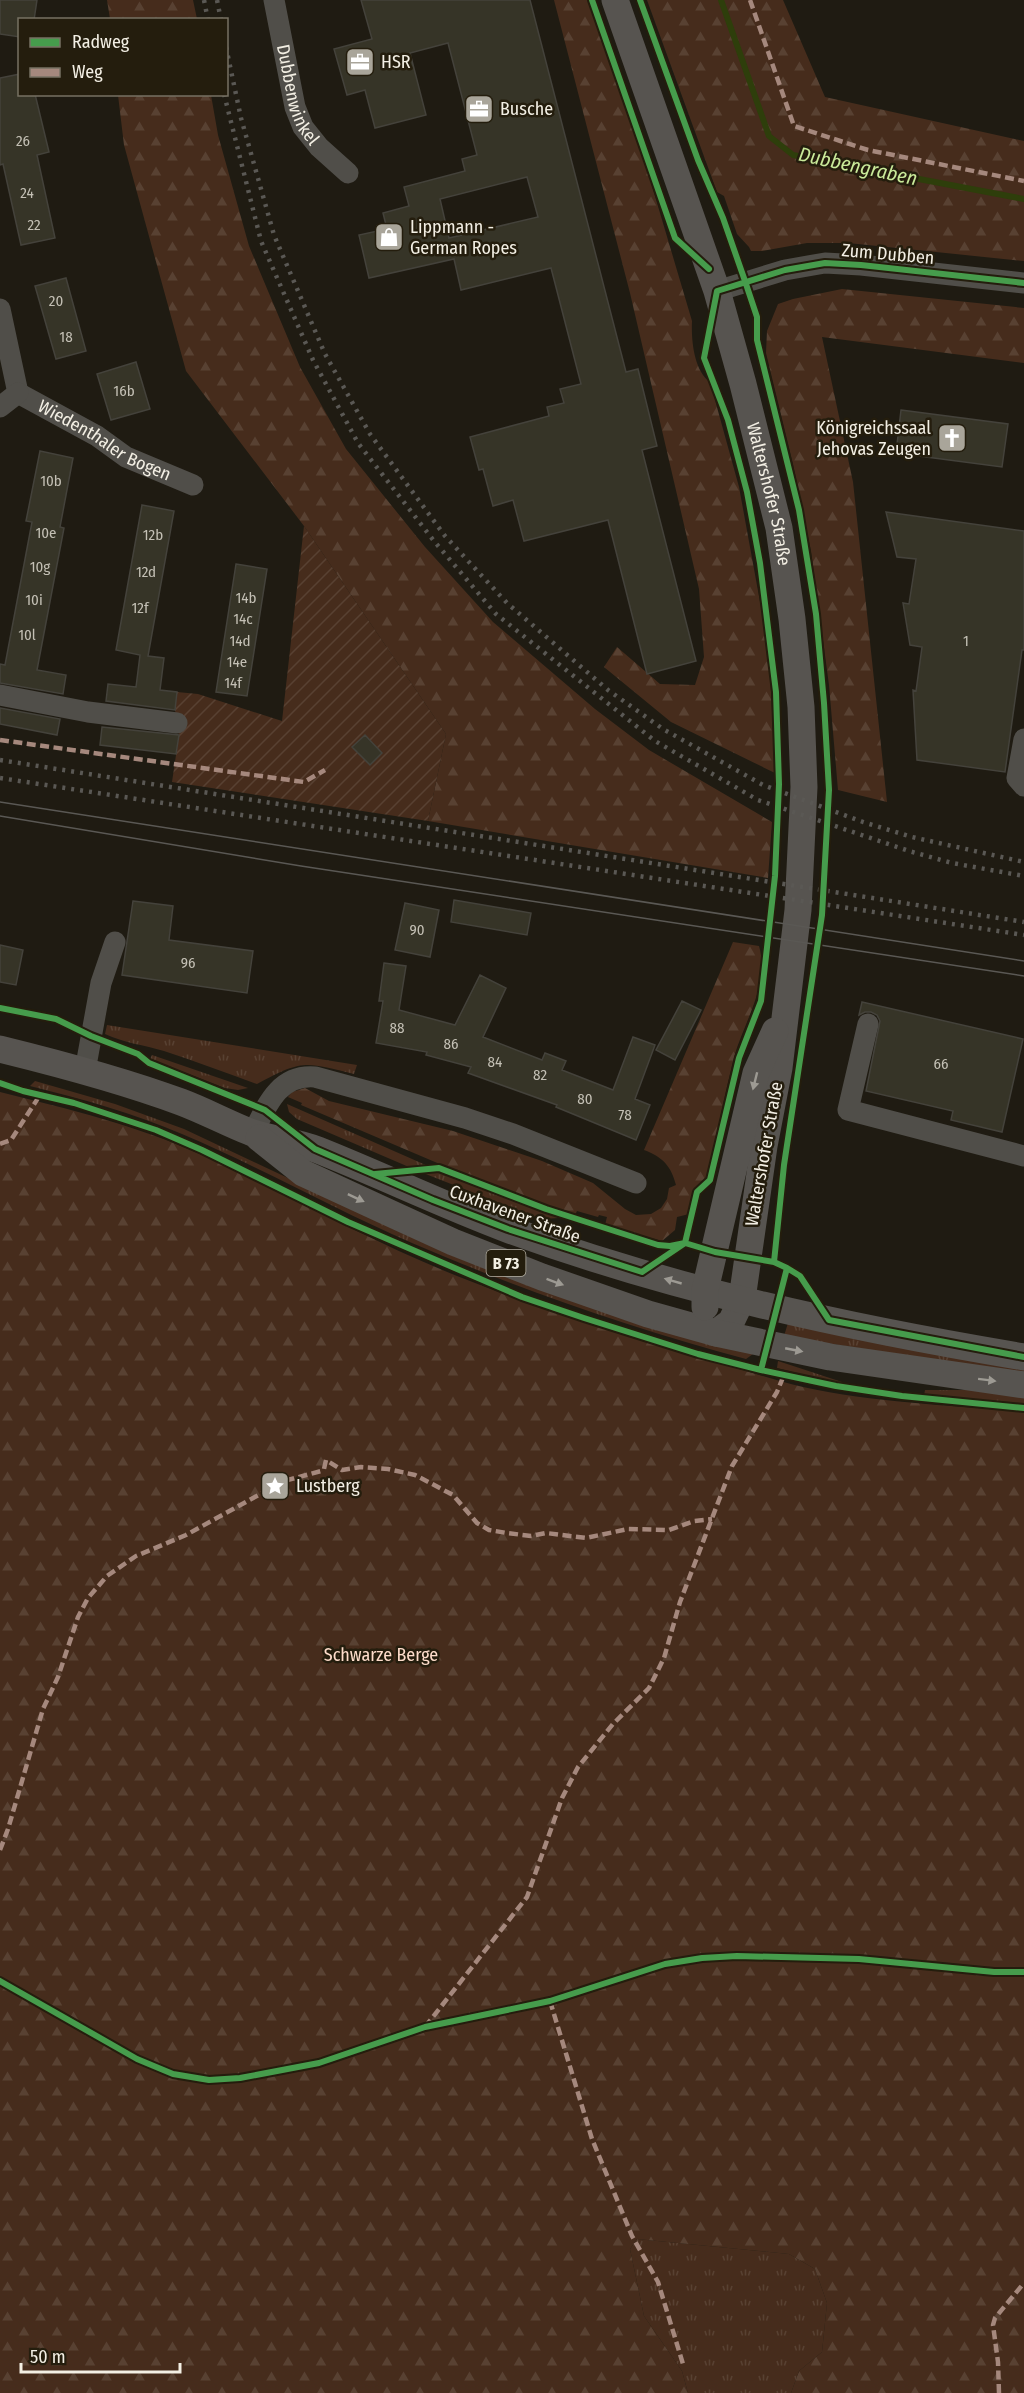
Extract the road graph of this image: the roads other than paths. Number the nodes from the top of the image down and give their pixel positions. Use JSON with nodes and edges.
{"nodes":[{"id":1,"x":274,"y":0,"type":"edge"},
{"id":2,"x":615,"y":0,"type":"edge"},
{"id":3,"x":348,"y":173,"type":"dead end"},
{"id":4,"x":1024,"y":283,"type":"edge"},
{"id":5,"x":717,"y":291,"type":"junction"},
{"id":6,"x":0,"y":309,"type":"edge"},
{"id":7,"x":18,"y":393,"type":"junction"},
{"id":8,"x":0,"y":407,"type":"edge"},
{"id":9,"x":193,"y":485,"type":"dead end"},
{"id":10,"x":0,"y":695,"type":"edge"},
{"id":11,"x":177,"y":723,"type":"dead end"},
{"id":12,"x":1024,"y":740,"type":"edge"},
{"id":13,"x":1024,"y":786,"type":"edge"},
{"id":14,"x":115,"y":942,"type":"dead end"},
{"id":15,"x":784,"y":1008,"type":"junction"},
{"id":16,"x":868,"y":1024,"type":"dead end"},
{"id":17,"x":0,"y":1049,"type":"edge"},
{"id":18,"x":85,"y":1071,"type":"junction"},
{"id":19,"x":253,"y":1133,"type":"junction"},
{"id":20,"x":1024,"y":1156,"type":"edge"},
{"id":21,"x":636,"y":1183,"type":"dead end"},
{"id":22,"x":705,"y":1290,"type":"junction"},
{"id":23,"x":742,"y":1299,"type":"junction"},
{"id":24,"x":716,"y":1333,"type":"junction"},
{"id":25,"x":1024,"y":1357,"type":"edge"},
{"id":26,"x":1024,"y":1385,"type":"edge"}],
"edges":[{"from":1,"to":3,"type":"street","name":"Dubbenwinkel"},
{"from":2,"to":5,"type":"main road","name":"Waltershofer Straße"},
{"from":4,"to":5,"type":"street","name":"Zum Dubben"},
{"from":5,"to":15,"type":"main road","name":"Waltershofer Straße"},
{"from":6,"to":7,"type":"street","name":"Wiedenthaler Bogen"},
{"from":7,"to":8,"type":"street","name":"Wiedenthaler Bogen"},
{"from":7,"to":9,"type":"street","name":"Wiedenthaler Bogen"},
{"from":10,"to":11,"type":"street"},
{"from":12,"to":13,"type":"street"},
{"from":14,"to":18,"type":"street"},
{"from":15,"to":22,"type":"main road","name":"Waltershofer Straße","one_way":true},
{"from":15,"to":23,"type":"main road","name":"Waltershofer Straße"},
{"from":16,"to":20,"type":"street"},
{"from":17,"to":18,"type":"main road","name":"Cuxhavener Straße","number":"B 73"},
{"from":18,"to":19,"type":"main road","name":"Cuxhavener Straße","number":"B 73"},
{"from":19,"to":21,"type":"street"},
{"from":22,"to":19,"type":"main road","name":"Cuxhavener Straße","number":"B 73","one_way":true},
{"from":19,"to":24,"type":"main road","name":"Cuxhavener Straße","number":"B 73","one_way":true},
{"from":22,"to":23,"type":"main road","name":"Cuxhavener Straße","number":"B 73"},
{"from":22,"to":24,"type":"main road"},
{"from":23,"to":24,"type":"main road"},
{"from":23,"to":25,"type":"main road","name":"Cuxhavener Straße","number":"B 73"},
{"from":24,"to":26,"type":"main road","name":"Cuxhavener Straße","number":"B 73","one_way":true}]}
